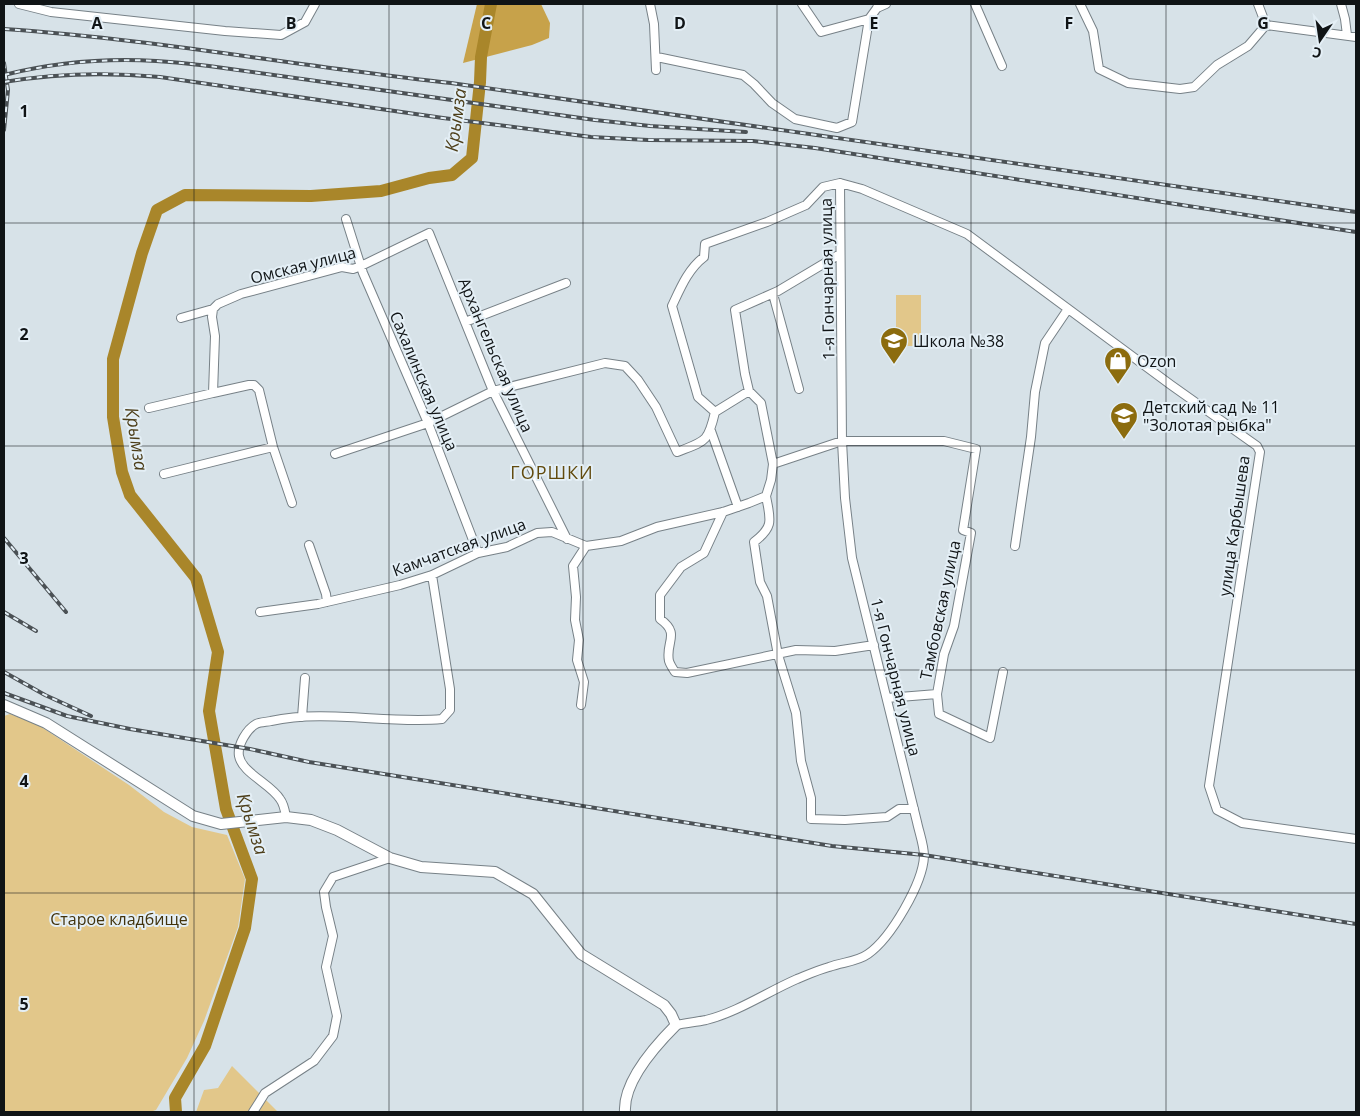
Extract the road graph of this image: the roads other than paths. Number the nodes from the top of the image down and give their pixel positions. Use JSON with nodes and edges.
{"nodes":[{"id":1,"x":19,"y":4,"type":"edge"},
{"id":2,"x":315,"y":4,"type":"edge"},
{"id":3,"x":650,"y":4,"type":"edge"},
{"id":4,"x":802,"y":4,"type":"edge"},
{"id":5,"x":886,"y":4,"type":"edge"},
{"id":6,"x":975,"y":4,"type":"edge"},
{"id":7,"x":1080,"y":4,"type":"edge"},
{"id":8,"x":1258,"y":4,"type":"edge"},
{"id":9,"x":1341,"y":4,"type":"edge"},
{"id":10,"x":876,"y":6,"type":"edge"},
{"id":11,"x":869,"y":19,"type":"junction"},
{"id":12,"x":1266,"y":25,"type":"junction"},
{"id":13,"x":1347,"y":35,"type":"junction"},
{"id":14,"x":1356,"y":37,"type":"edge"},
{"id":15,"x":656,"y":57,"type":"junction"},
{"id":16,"x":1002,"y":66,"type":"dead end"},
{"id":17,"x":656,"y":70,"type":"dead end"},
{"id":18,"x":840,"y":183,"type":"junction"},
{"id":19,"x":346,"y":219,"type":"dead end"},
{"id":20,"x":429,"y":233,"type":"joint"},
{"id":21,"x":840,"y":254,"type":"junction"},
{"id":22,"x":361,"y":266,"type":"junction"},
{"id":23,"x":566,"y":284,"type":"dead end"},
{"id":24,"x":773,"y":294,"type":"junction"},
{"id":25,"x":213,"y":309,"type":"junction"},
{"id":26,"x":1068,"y":309,"type":"junction"},
{"id":27,"x":181,"y":318,"type":"dead end"},
{"id":28,"x":465,"y":322,"type":"junction"},
{"id":29,"x":799,"y":389,"type":"dead end"},
{"id":30,"x":493,"y":391,"type":"junction"},
{"id":31,"x":749,"y":392,"type":"junction"},
{"id":32,"x":213,"y":393,"type":"junction"},
{"id":33,"x":149,"y":408,"type":"dead end"},
{"id":34,"x":715,"y":412,"type":"junction"},
{"id":35,"x":428,"y":423,"type":"junction"},
{"id":36,"x":711,"y":431,"type":"junction"},
{"id":37,"x":842,"y":441,"type":"junction"},
{"id":38,"x":273,"y":447,"type":"junction"},
{"id":39,"x":335,"y":454,"type":"dead end"},
{"id":40,"x":773,"y":464,"type":"junction"},
{"id":41,"x":164,"y":474,"type":"dead end"},
{"id":42,"x":766,"y":496,"type":"junction"},
{"id":43,"x":292,"y":503,"type":"dead end"},
{"id":44,"x":738,"y":507,"type":"junction"},
{"id":45,"x":723,"y":512,"type":"junction"},
{"id":46,"x":567,"y":539,"type":"junction"},
{"id":47,"x":309,"y":545,"type":"dead end"},
{"id":48,"x":586,"y":546,"type":"junction"},
{"id":49,"x":1015,"y":546,"type":"dead end"},
{"id":50,"x":478,"y":553,"type":"junction"},
{"id":51,"x":432,"y":575,"type":"junction"},
{"id":52,"x":327,"y":602,"type":"junction"},
{"id":53,"x":260,"y":612,"type":"dead end"},
{"id":54,"x":874,"y":645,"type":"junction"},
{"id":55,"x":778,"y":655,"type":"junction"},
{"id":56,"x":1002,"y":672,"type":"dead end"},
{"id":57,"x":306,"y":678,"type":"dead end"},
{"id":58,"x":937,"y":694,"type":"junction"},
{"id":59,"x":887,"y":698,"type":"junction"},
{"id":60,"x":4,"y":705,"type":"edge"},
{"id":61,"x":581,"y":705,"type":"dead end"},
{"id":62,"x":302,"y":717,"type":"junction"},
{"id":63,"x":914,"y":809,"type":"junction"},
{"id":64,"x":286,"y":817,"type":"junction"},
{"id":65,"x":1356,"y":839,"type":"edge"},
{"id":66,"x":390,"y":858,"type":"junction"},
{"id":67,"x":676,"y":1024,"type":"junction"},
{"id":68,"x":253,"y":1112,"type":"edge"},
{"id":69,"x":625,"y":1112,"type":"edge"}],
"edges":[{"from":1,"to":2,"type":"street"},
{"from":3,"to":15,"type":"street"},
{"from":4,"to":11,"type":"street"},
{"from":5,"to":10,"type":"street"},
{"from":6,"to":16,"type":"street"},
{"from":7,"to":12,"type":"street"},
{"from":8,"to":12,"type":"street"},
{"from":9,"to":13,"type":"street"},
{"from":10,"to":11,"type":"street"},
{"from":11,"to":15,"type":"street"},
{"from":12,"to":13,"type":"street"},
{"from":13,"to":14,"type":"street"},
{"from":15,"to":17,"type":"street"},
{"from":18,"to":21,"type":"street","name":"1-я Гончарная улица"},
{"from":18,"to":26,"type":"street","name":"улица Карбышева"},
{"from":18,"to":34,"type":"street"},
{"from":19,"to":22,"type":"street","name":"Сахалинская улица"},
{"from":20,"to":22,"type":"street","name":"Омская улица"},
{"from":20,"to":28,"type":"street","name":"Архангельская улица"},
{"from":21,"to":24,"type":"street"},
{"from":21,"to":37,"type":"street","name":"1-я Гончарная улица"},
{"from":22,"to":25,"type":"street","name":"Омская улица"},
{"from":22,"to":35,"type":"street","name":"Сахалинская улица"},
{"from":23,"to":28,"type":"street"},
{"from":24,"to":29,"type":"street"},
{"from":24,"to":31,"type":"street"},
{"from":25,"to":27,"type":"street","name":"Омская улица"},
{"from":25,"to":32,"type":"street"},
{"from":26,"to":49,"type":"street"},
{"from":26,"to":65,"type":"street","name":"улица Карбышева"},
{"from":28,"to":30,"type":"street","name":"Архангельская улица"},
{"from":30,"to":35,"type":"street"},
{"from":30,"to":36,"type":"street"},
{"from":30,"to":46,"type":"street","name":"Архангельская улица"},
{"from":31,"to":34,"type":"street"},
{"from":31,"to":40,"type":"street"},
{"from":32,"to":33,"type":"street"},
{"from":32,"to":38,"type":"street"},
{"from":34,"to":36,"type":"street"},
{"from":35,"to":39,"type":"street"},
{"from":35,"to":50,"type":"street","name":"Сахалинская улица"},
{"from":36,"to":44,"type":"street"},
{"from":37,"to":40,"type":"street"},
{"from":37,"to":54,"type":"street","name":"1-я Гончарная улица"},
{"from":37,"to":58,"type":"street","name":"Тамбовская улица"},
{"from":38,"to":41,"type":"street"},
{"from":38,"to":43,"type":"street"},
{"from":40,"to":42,"type":"street"},
{"from":42,"to":44,"type":"street","name":"Камчатская улица"},
{"from":42,"to":55,"type":"street"},
{"from":44,"to":45,"type":"street","name":"Камчатская улица"},
{"from":45,"to":48,"type":"street","name":"Камчатская улица"},
{"from":45,"to":55,"type":"street"},
{"from":46,"to":48,"type":"street","name":"Камчатская улица"},
{"from":46,"to":50,"type":"street","name":"Камчатская улица"},
{"from":47,"to":52,"type":"street"},
{"from":48,"to":61,"type":"street"},
{"from":50,"to":51,"type":"street","name":"Камчатская улица"},
{"from":51,"to":52,"type":"street","name":"Камчатская улица"},
{"from":51,"to":62,"type":"street"},
{"from":52,"to":53,"type":"street","name":"Камчатская улица"},
{"from":54,"to":55,"type":"street"},
{"from":54,"to":59,"type":"street","name":"1-я Гончарная улица"},
{"from":55,"to":63,"type":"street"},
{"from":56,"to":58,"type":"street"},
{"from":57,"to":62,"type":"street"},
{"from":58,"to":59,"type":"street"},
{"from":59,"to":63,"type":"street","name":"1-я Гончарная улица"},
{"from":60,"to":64,"type":"street"},
{"from":62,"to":64,"type":"street"},
{"from":63,"to":67,"type":"street","name":"1-я Гончарная улица"},
{"from":64,"to":66,"type":"street"},
{"from":66,"to":67,"type":"street"},
{"from":66,"to":68,"type":"street"},
{"from":67,"to":69,"type":"street"}]}
